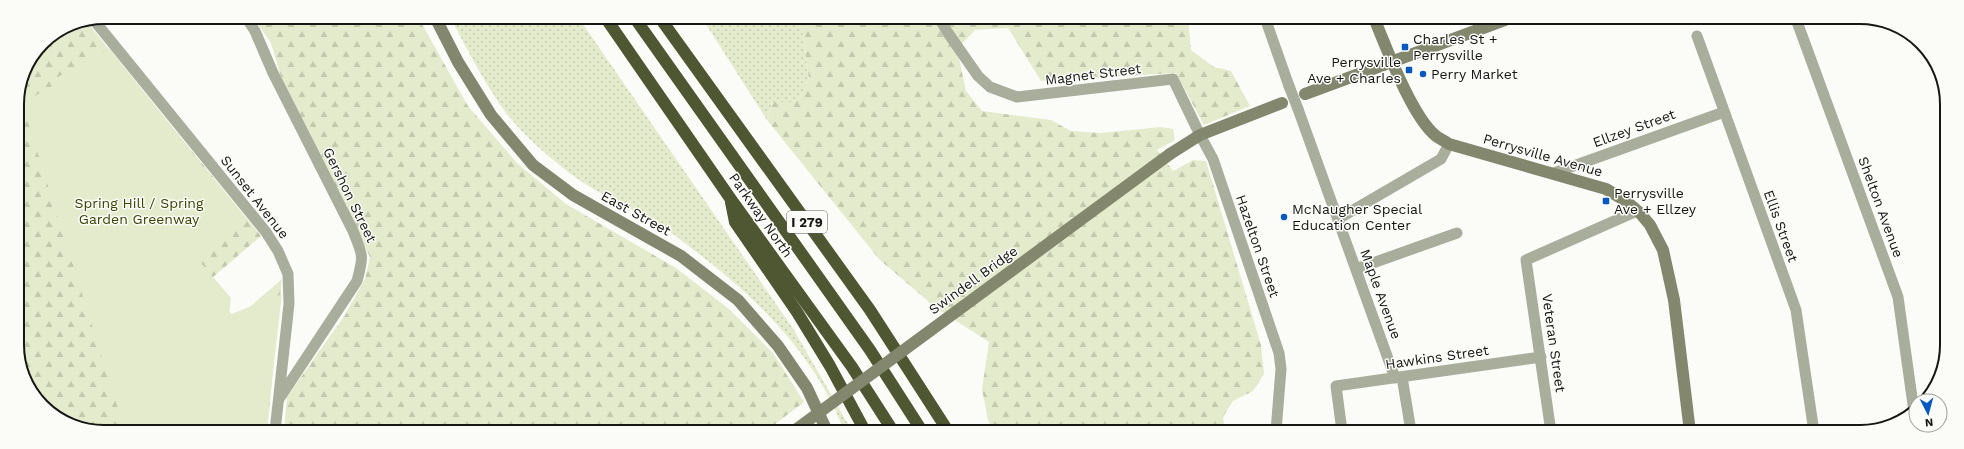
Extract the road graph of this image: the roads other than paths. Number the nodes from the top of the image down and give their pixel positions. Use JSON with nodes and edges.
{"nodes":[{"id":1,"x":250,"y":24,"type":"edge"},
{"id":2,"x":439,"y":24,"type":"edge"},
{"id":3,"x":609,"y":24,"type":"edge"},
{"id":4,"x":638,"y":24,"type":"edge"},
{"id":5,"x":664,"y":24,"type":"edge"},
{"id":6,"x":943,"y":24,"type":"edge"},
{"id":7,"x":1267,"y":24,"type":"edge"},
{"id":8,"x":1377,"y":24,"type":"edge"},
{"id":9,"x":1494,"y":24,"type":"edge"},
{"id":10,"x":1798,"y":24,"type":"edge"},
{"id":11,"x":98,"y":25,"type":"edge"},
{"id":12,"x":1697,"y":36,"type":"dead end"},
{"id":13,"x":1393,"y":63,"type":"junction"},
{"id":14,"x":1173,"y":80,"type":"joint"},
{"id":15,"x":1305,"y":94,"type":"dead end"},
{"id":16,"x":1282,"y":103,"type":"dead end"},
{"id":17,"x":1724,"y":112,"type":"junction"},
{"id":18,"x":1200,"y":135,"type":"junction"},
{"id":19,"x":1449,"y":144,"type":"junction"},
{"id":20,"x":1554,"y":173,"type":"junction"},
{"id":21,"x":730,"y":198,"type":"junction"},
{"id":22,"x":1637,"y":211,"type":"junction"},
{"id":23,"x":1338,"y":219,"type":"junction"},
{"id":24,"x":1457,"y":233,"type":"dead end"},
{"id":25,"x":1356,"y":269,"type":"junction"},
{"id":26,"x":1541,"y":357,"type":"junction"},
{"id":27,"x":1399,"y":377,"type":"junction"},
{"id":28,"x":1911,"y":393,"type":"edge"},
{"id":29,"x":278,"y":402,"type":"junction"},
{"id":30,"x":276,"y":425,"type":"edge"},
{"id":31,"x":802,"y":425,"type":"edge"},
{"id":32,"x":824,"y":425,"type":"edge"},
{"id":33,"x":862,"y":425,"type":"edge"},
{"id":34,"x":889,"y":425,"type":"edge"},
{"id":35,"x":918,"y":425,"type":"edge"},
{"id":36,"x":944,"y":425,"type":"edge"},
{"id":37,"x":1276,"y":425,"type":"edge"},
{"id":38,"x":1341,"y":425,"type":"edge"},
{"id":39,"x":1409,"y":425,"type":"edge"},
{"id":40,"x":1550,"y":425,"type":"edge"},
{"id":41,"x":1689,"y":425,"type":"edge"},
{"id":42,"x":1813,"y":425,"type":"edge"}],
"edges":[{"from":1,"to":29,"type":"street","name":"Gershon Street"},
{"from":2,"to":32,"type":"main road","name":"East Street"},
{"from":3,"to":21,"type":"highway","name":"Parkway North"},
{"from":4,"to":35,"type":"highway"},
{"from":5,"to":36,"type":"highway","number":"I 279"},
{"from":6,"to":14,"type":"street","name":"Magnet Street"},
{"from":7,"to":23,"type":"street","name":"Maple Avenue","bridge":true},
{"from":8,"to":13,"type":"main road","name":"Perrysville Avenue"},
{"from":9,"to":13,"type":"main road"},
{"from":10,"to":28,"type":"street","name":"Shelton Avenue"},
{"from":11,"to":29,"type":"street","name":"Sunset Avenue"},
{"from":12,"to":17,"type":"street","name":"Ellis Street"},
{"from":13,"to":15,"type":"main road"},
{"from":13,"to":19,"type":"main road","name":"Perrysville Avenue"},
{"from":14,"to":18,"type":"street","name":"Hazelton Street"},
{"from":16,"to":18,"type":"main road","name":"Swindell Bridge"},
{"from":17,"to":20,"type":"street","name":"Ellzey Street"},
{"from":17,"to":42,"type":"street","name":"Ellis Street"},
{"from":18,"to":31,"type":"main road","name":"Swindell Bridge","bridge":true},
{"from":18,"to":37,"type":"street","name":"Hazelton Street"},
{"from":19,"to":20,"type":"main road","name":"Perrysville Avenue"},
{"from":19,"to":23,"type":"street"},
{"from":20,"to":22,"type":"main road","name":"Perrysville Avenue"},
{"from":21,"to":33,"type":"highway"},
{"from":21,"to":34,"type":"highway","name":"Parkway North"},
{"from":22,"to":26,"type":"street","name":"Veteran Street"},
{"from":22,"to":41,"type":"main road","name":"Perrysville Avenue"},
{"from":23,"to":25,"type":"street","name":"Maple Avenue"},
{"from":24,"to":25,"type":"street"},
{"from":25,"to":27,"type":"street","name":"Maple Avenue"},
{"from":26,"to":27,"type":"street","name":"Hawkins Street"},
{"from":26,"to":40,"type":"street","name":"Veteran Street"},
{"from":27,"to":38,"type":"street","name":"Hawkins Street"},
{"from":27,"to":39,"type":"street","name":"Maple Avenue"},
{"from":29,"to":30,"type":"street","name":"Sunset Avenue"}]}
